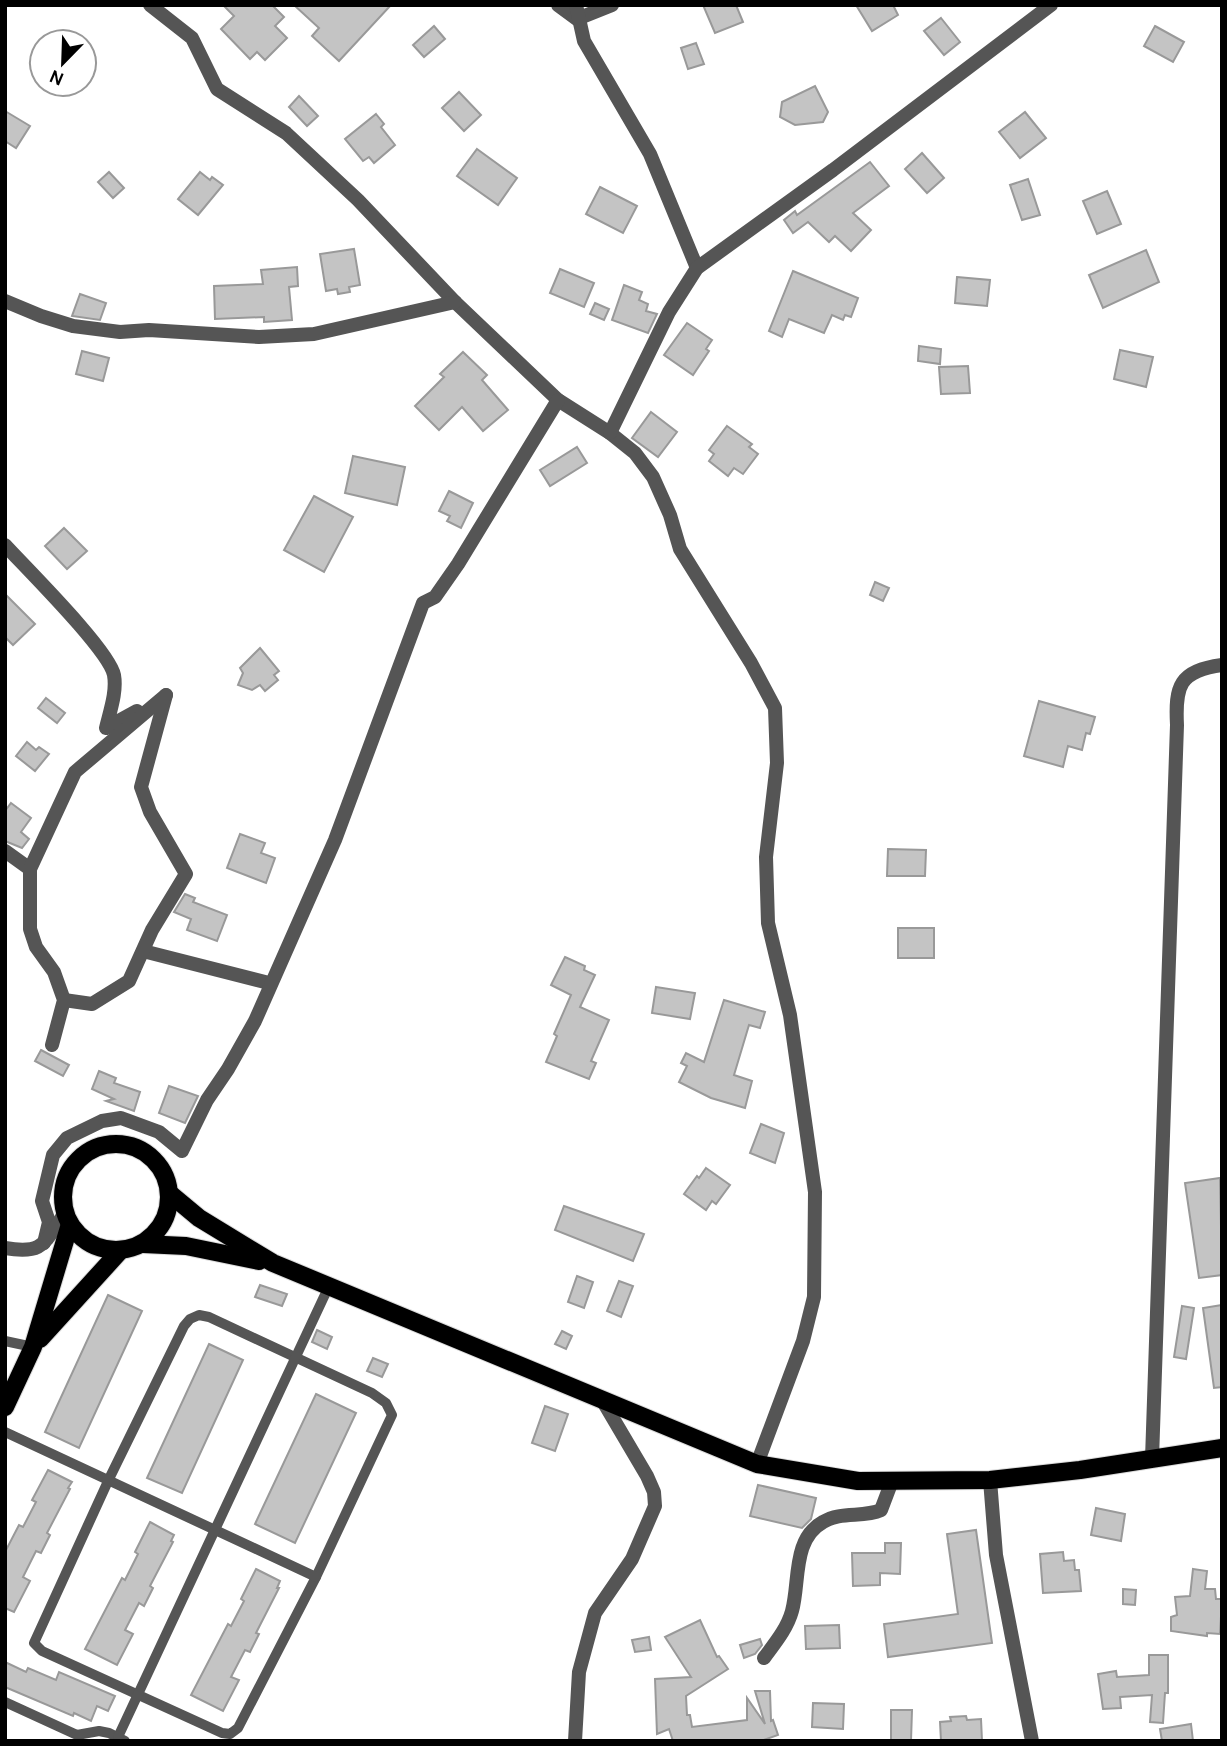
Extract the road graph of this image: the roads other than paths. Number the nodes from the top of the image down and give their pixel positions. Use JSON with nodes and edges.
{"nodes":[{"id":1,"x":150,"y":5,"type":"edge"},
{"id":2,"x":558,"y":5,"type":"edge"},
{"id":3,"x":612,"y":5,"type":"edge"},
{"id":4,"x":1045,"y":7,"type":"edge"},
{"id":5,"x":577,"y":12,"type":"edge"},
{"id":6,"x":697,"y":268,"type":"junction"},
{"id":7,"x":5,"y":301,"type":"edge"},
{"id":8,"x":455,"y":302,"type":"junction"},
{"id":9,"x":558,"y":400,"type":"junction"},
{"id":10,"x":611,"y":433,"type":"junction"},
{"id":11,"x":5,"y":545,"type":"edge"},
{"id":12,"x":1222,"y":665,"type":"edge"},
{"id":13,"x":166,"y":695,"type":"junction"},
{"id":14,"x":5,"y":851,"type":"edge"},
{"id":15,"x":30,"y":869,"type":"junction"},
{"id":16,"x":143,"y":951,"type":"junction"},
{"id":17,"x":269,"y":983,"type":"junction"},
{"id":18,"x":64,"y":1000,"type":"junction"},
{"id":19,"x":52,"y":1045,"type":"dead end"},
{"id":20,"x":169,"y":1194,"type":"junction"},
{"id":21,"x":67,"y":1218,"type":"junction"},
{"id":22,"x":44,"y":1244,"type":"junction"},
{"id":23,"x":143,"y":1244,"type":"junction"},
{"id":24,"x":5,"y":1248,"type":"edge"},
{"id":25,"x":120,"y":1251,"type":"junction"},
{"id":26,"x":273,"y":1263,"type":"junction"},
{"id":27,"x":329,"y":1286,"type":"junction"},
{"id":28,"x":5,"y":1341,"type":"edge"},
{"id":29,"x":33,"y":1347,"type":"junction"},
{"id":30,"x":295,"y":1358,"type":"junction"},
{"id":31,"x":601,"y":1398,"type":"junction"},
{"id":32,"x":5,"y":1407,"type":"edge"},
{"id":33,"x":5,"y":1432,"type":"edge"},
{"id":34,"x":1222,"y":1448,"type":"edge"},
{"id":35,"x":1152,"y":1459,"type":"junction"},
{"id":36,"x":757,"y":1464,"type":"junction"},
{"id":37,"x":109,"y":1479,"type":"junction"},
{"id":38,"x":990,"y":1480,"type":"junction"},
{"id":39,"x":892,"y":1481,"type":"junction"},
{"id":40,"x":215,"y":1530,"type":"junction"},
{"id":41,"x":316,"y":1577,"type":"junction"},
{"id":42,"x":764,"y":1658,"type":"dead end"},
{"id":43,"x":138,"y":1694,"type":"junction"},
{"id":44,"x":5,"y":1702,"type":"edge"},
{"id":45,"x":76,"y":1738,"type":"edge"},
{"id":46,"x":121,"y":1739,"type":"edge"},
{"id":47,"x":575,"y":1741,"type":"edge"},
{"id":48,"x":1032,"y":1741,"type":"edge"}],
"edges":[{"from":1,"to":8,"type":"street"},
{"from":2,"to":5,"type":"street"},
{"from":3,"to":5,"type":"street"},
{"from":4,"to":6,"type":"street"},
{"from":5,"to":6,"type":"street"},
{"from":6,"to":10,"type":"street"},
{"from":7,"to":8,"type":"street"},
{"from":8,"to":9,"type":"street"},
{"from":9,"to":10,"type":"street"},
{"from":9,"to":17,"type":"street"},
{"from":10,"to":36,"type":"street"},
{"from":11,"to":13,"type":"street"},
{"from":12,"to":35,"type":"street"},
{"from":13,"to":15,"type":"street"},
{"from":13,"to":16,"type":"street"},
{"from":14,"to":15,"type":"street"},
{"from":15,"to":18,"type":"street"},
{"from":16,"to":17,"type":"street"},
{"from":16,"to":18,"type":"street"},
{"from":17,"to":22,"type":"street"},
{"from":18,"to":19,"type":"street"},
{"from":20,"to":21,"type":"main road"},
{"from":20,"to":23,"type":"main road"},
{"from":20,"to":26,"type":"main road"},
{"from":21,"to":22,"type":"street"},
{"from":21,"to":25,"type":"main road"},
{"from":21,"to":29,"type":"main road"},
{"from":22,"to":24,"type":"street"},
{"from":23,"to":25,"type":"main road"},
{"from":23,"to":26,"type":"main road"},
{"from":25,"to":29,"type":"main road"},
{"from":26,"to":27,"type":"main road"},
{"from":27,"to":30,"type":"lane"},
{"from":27,"to":31,"type":"main road"},
{"from":28,"to":29,"type":"lane"},
{"from":29,"to":32,"type":"main road"},
{"from":30,"to":37,"type":"lane"},
{"from":30,"to":40,"type":"lane"},
{"from":30,"to":41,"type":"lane"},
{"from":31,"to":36,"type":"main road"},
{"from":31,"to":47,"type":"street"},
{"from":33,"to":37,"type":"lane"},
{"from":34,"to":35,"type":"main road"},
{"from":35,"to":38,"type":"main road"},
{"from":36,"to":39,"type":"main road"},
{"from":37,"to":40,"type":"lane"},
{"from":37,"to":43,"type":"lane"},
{"from":38,"to":39,"type":"main road"},
{"from":38,"to":48,"type":"street"},
{"from":39,"to":42,"type":"street"},
{"from":40,"to":41,"type":"lane"},
{"from":40,"to":43,"type":"lane"},
{"from":41,"to":43,"type":"lane"},
{"from":43,"to":46,"type":"lane"},
{"from":44,"to":45,"type":"lane"},
{"from":45,"to":46,"type":"lane"}]}
